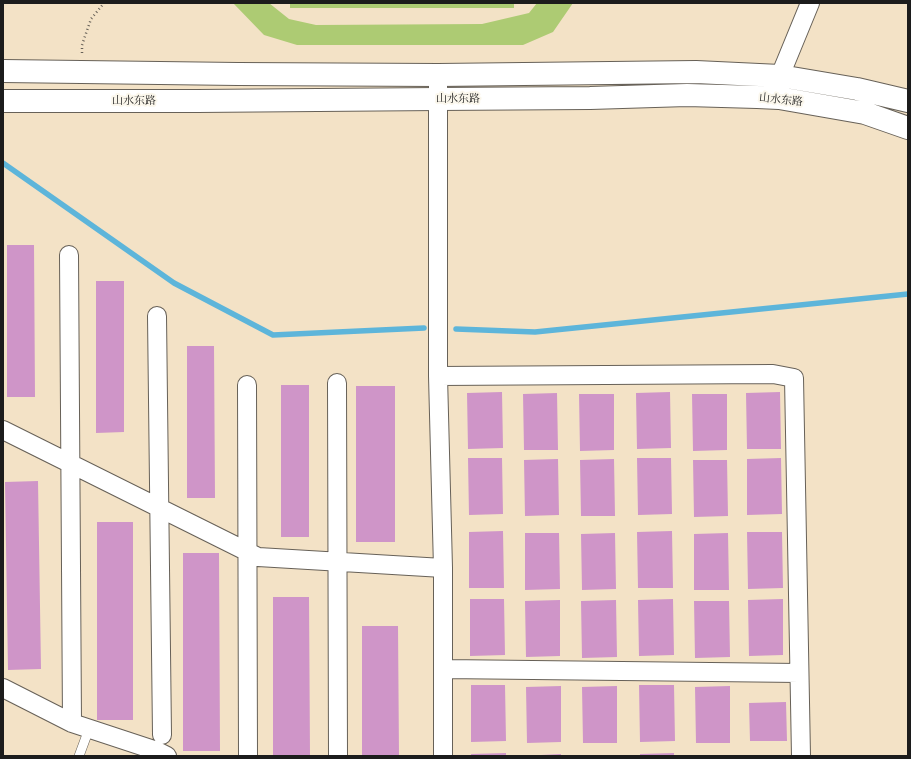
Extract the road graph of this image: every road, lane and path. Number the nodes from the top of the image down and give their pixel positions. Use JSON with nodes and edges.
{"nodes":[{"id":1,"x":104,"y":3,"type":"edge"},
{"id":2,"x":810,"y":3,"type":"edge"},
{"id":3,"x":3,"y":71,"type":"edge"},
{"id":4,"x":81,"y":72,"type":"junction"},
{"id":5,"x":438,"y":75,"type":"junction"},
{"id":6,"x":780,"y":76,"type":"junction"},
{"id":7,"x":780,"y":98,"type":"junction"},
{"id":8,"x":438,"y":99,"type":"junction"},
{"id":9,"x":3,"y":101,"type":"edge"},
{"id":10,"x":908,"y":101,"type":"edge"},
{"id":11,"x":908,"y":128,"type":"edge"},
{"id":12,"x":69,"y":255,"type":"dead end"},
{"id":13,"x":157,"y":316,"type":"dead end"},
{"id":14,"x":438,"y":376,"type":"junction"},
{"id":15,"x":337,"y":383,"type":"dead end"},
{"id":16,"x":247,"y":385,"type":"dead end"},
{"id":17,"x":3,"y":430,"type":"edge"},
{"id":18,"x":71,"y":463,"type":"junction"},
{"id":19,"x":159,"y":507,"type":"junction"},
{"id":20,"x":247,"y":552,"type":"junction"},
{"id":21,"x":338,"y":562,"type":"junction"},
{"id":22,"x":443,"y":568,"type":"junction"},
{"id":23,"x":444,"y":669,"type":"junction"},
{"id":24,"x":799,"y":673,"type":"junction"},
{"id":25,"x":3,"y":688,"type":"edge"},
{"id":26,"x":72,"y":723,"type":"junction"},
{"id":27,"x":89,"y":729,"type":"junction"},
{"id":28,"x":160,"y":749,"type":"edge"},
{"id":29,"x":79,"y":756,"type":"edge"},
{"id":30,"x":248,"y":756,"type":"edge"},
{"id":31,"x":338,"y":756,"type":"edge"},
{"id":32,"x":443,"y":756,"type":"edge"},
{"id":33,"x":801,"y":756,"type":"edge"}],
"edges":[{"from":1,"to":4,"type":"path"},
{"from":2,"to":6,"type":"street"},
{"from":3,"to":4,"type":"highway","name":"山水东路"},
{"from":4,"to":5,"type":"highway","name":"山水东路"},
{"from":5,"to":6,"type":"highway","name":"山水东路"},
{"from":5,"to":8,"type":"street"},
{"from":6,"to":7,"type":"street"},
{"from":6,"to":10,"type":"highway","name":"山水东路"},
{"from":7,"to":8,"type":"highway","name":"山水东路"},
{"from":7,"to":11,"type":"highway","name":"山水东路"},
{"from":8,"to":9,"type":"highway","name":"山水东路"},
{"from":8,"to":14,"type":"street"},
{"from":12,"to":18,"type":"street"},
{"from":13,"to":19,"type":"street"},
{"from":14,"to":22,"type":"street"},
{"from":14,"to":24,"type":"street"},
{"from":15,"to":21,"type":"street"},
{"from":16,"to":20,"type":"street"},
{"from":17,"to":18,"type":"street"},
{"from":18,"to":19,"type":"street"},
{"from":18,"to":26,"type":"street"},
{"from":19,"to":20,"type":"street"},
{"from":19,"to":28,"type":"street"},
{"from":20,"to":21,"type":"street"},
{"from":20,"to":30,"type":"street"},
{"from":21,"to":22,"type":"street"},
{"from":21,"to":31,"type":"street"},
{"from":22,"to":23,"type":"street"},
{"from":23,"to":24,"type":"street"},
{"from":23,"to":32,"type":"street"},
{"from":24,"to":33,"type":"street"},
{"from":25,"to":26,"type":"street"},
{"from":26,"to":27,"type":"street"},
{"from":27,"to":28,"type":"street"},
{"from":27,"to":29,"type":"lane"}]}
